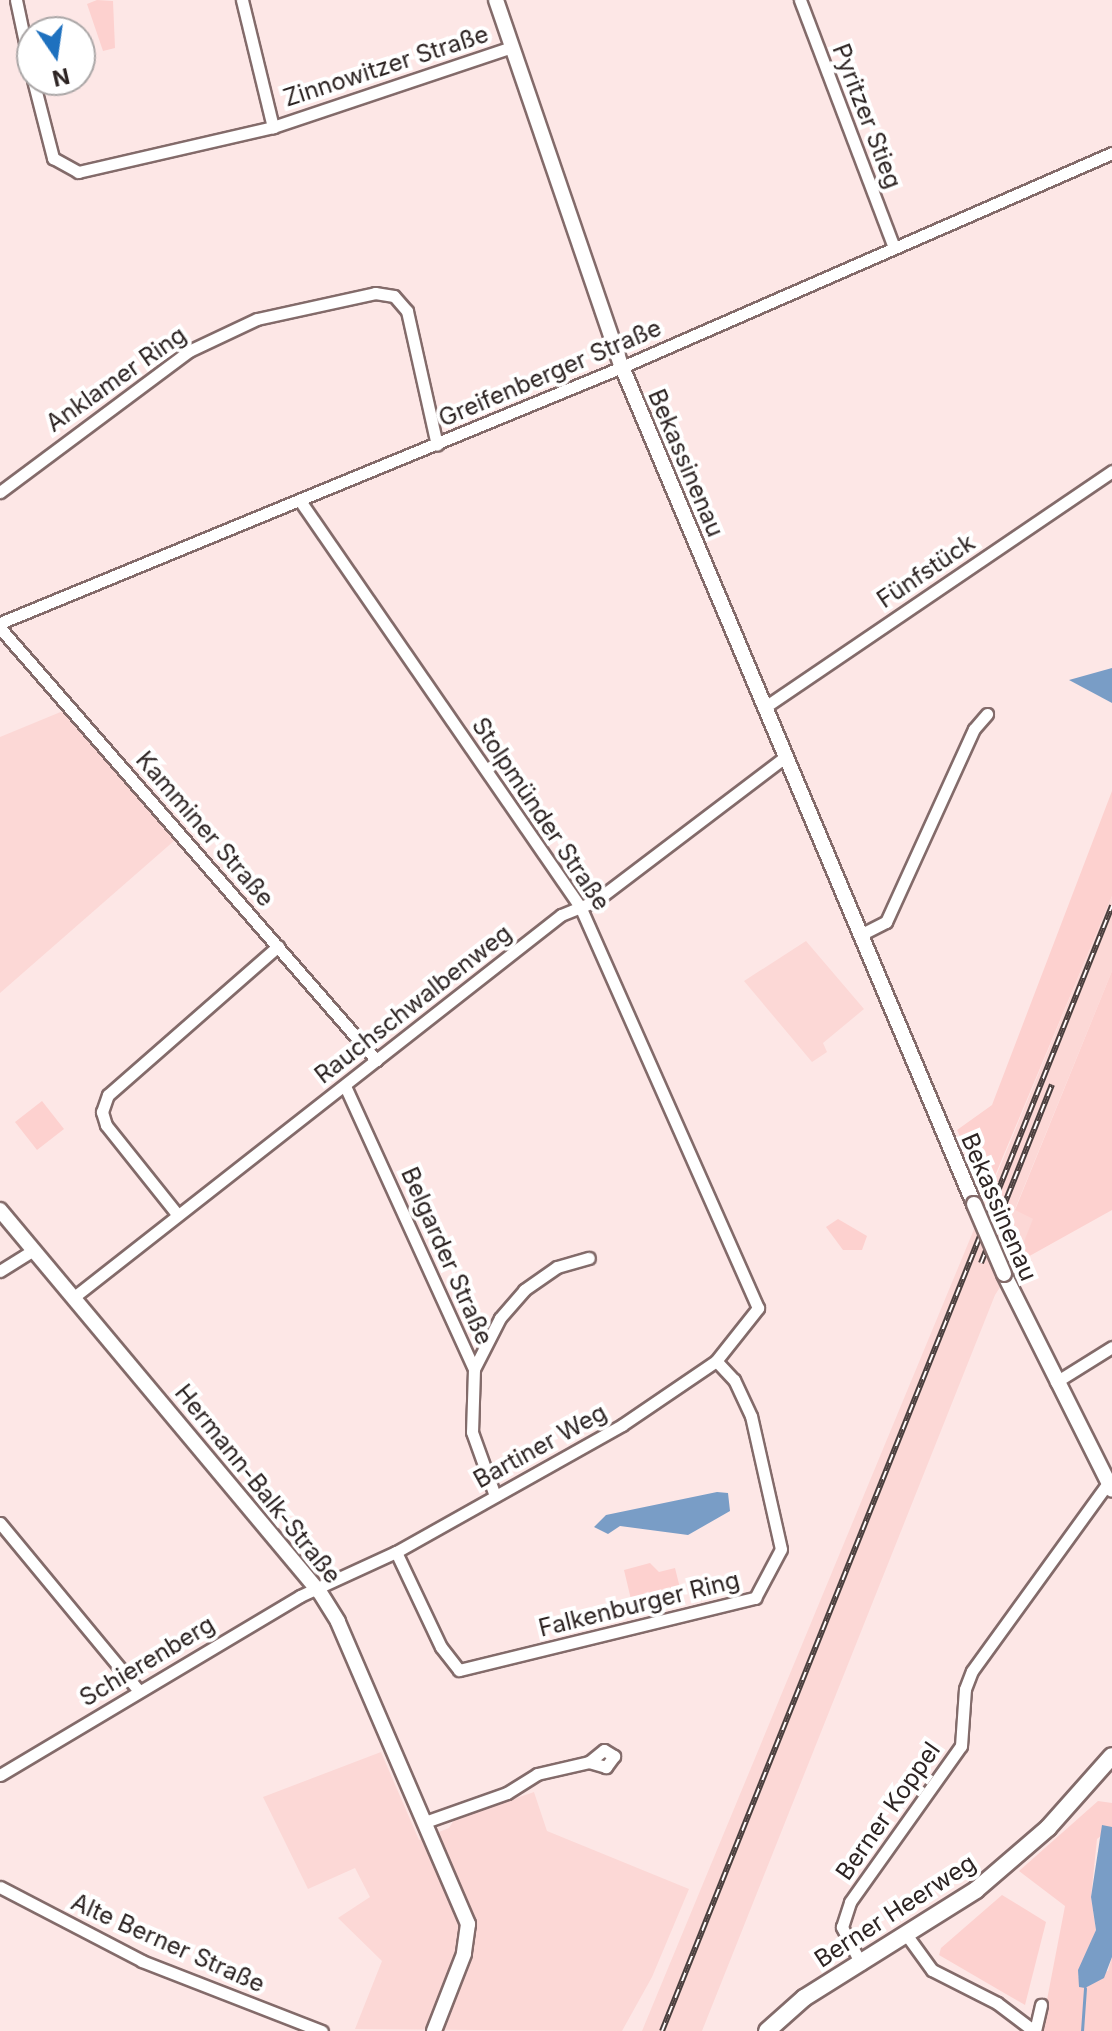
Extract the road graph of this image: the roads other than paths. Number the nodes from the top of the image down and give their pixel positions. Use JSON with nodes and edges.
{"nodes":[{"id":1,"x":242,"y":0,"type":"edge"},
{"id":2,"x":496,"y":0,"type":"edge"},
{"id":3,"x":800,"y":0,"type":"edge"},
{"id":4,"x":512,"y":47,"type":"junction"},
{"id":5,"x":36,"y":96,"type":"edge"},
{"id":6,"x":273,"y":127,"type":"junction"},
{"id":7,"x":1112,"y":153,"type":"edge"},
{"id":8,"x":894,"y":247,"type":"junction"},
{"id":9,"x":622,"y":367,"type":"junction"},
{"id":10,"x":437,"y":445,"type":"junction"},
{"id":11,"x":1112,"y":471,"type":"edge"},
{"id":12,"x":0,"y":492,"type":"edge"},
{"id":13,"x":300,"y":500,"type":"junction"},
{"id":14,"x":0,"y":626,"type":"edge"},
{"id":15,"x":765,"y":707,"type":"junction"},
{"id":16,"x":987,"y":714,"type":"dead end"},
{"id":17,"x":785,"y":757,"type":"junction"},
{"id":18,"x":581,"y":908,"type":"junction"},
{"id":19,"x":862,"y":934,"type":"junction"},
{"id":20,"x":278,"y":946,"type":"junction"},
{"id":21,"x":376,"y":1060,"type":"junction"},
{"id":22,"x":345,"y":1086,"type":"junction"},
{"id":23,"x":0,"y":1210,"type":"edge"},
{"id":24,"x":177,"y":1214,"type":"junction"},
{"id":25,"x":33,"y":1250,"type":"junction"},
{"id":26,"x":589,"y":1258,"type":"dead end"},
{"id":27,"x":0,"y":1271,"type":"edge"},
{"id":28,"x":74,"y":1297,"type":"junction"},
{"id":29,"x":758,"y":1308,"type":"joint"},
{"id":30,"x":1112,"y":1347,"type":"edge"},
{"id":31,"x":716,"y":1361,"type":"junction"},
{"id":32,"x":474,"y":1369,"type":"junction"},
{"id":33,"x":1056,"y":1382,"type":"junction"},
{"id":34,"x":1110,"y":1486,"type":"edge"},
{"id":35,"x":495,"y":1496,"type":"junction"},
{"id":36,"x":0,"y":1523,"type":"edge"},
{"id":37,"x":396,"y":1552,"type":"junction"},
{"id":38,"x":319,"y":1591,"type":"junction"},
{"id":39,"x":139,"y":1691,"type":"junction"},
{"id":40,"x":1112,"y":1756,"type":"edge"},
{"id":41,"x":589,"y":1762,"type":"dead end"},
{"id":42,"x":0,"y":1775,"type":"edge"},
{"id":43,"x":425,"y":1822,"type":"junction"},
{"id":44,"x":0,"y":1887,"type":"edge"},
{"id":45,"x":908,"y":1937,"type":"junction"},
{"id":46,"x":861,"y":1964,"type":"junction"},
{"id":47,"x":1041,"y":2005,"type":"dead end"},
{"id":48,"x":322,"y":2031,"type":"edge"},
{"id":49,"x":434,"y":2031,"type":"edge"},
{"id":50,"x":767,"y":2031,"type":"edge"},
{"id":51,"x":1034,"y":2031,"type":"edge"}],
"edges":[{"from":1,"to":6,"type":"street","name":"Zinnowitzer Straße"},
{"from":2,"to":4,"type":"street","name":"Bekassinenau"},
{"from":3,"to":8,"type":"street","name":"Pyritzer Stieg"},
{"from":4,"to":6,"type":"street","name":"Zinnowitzer Straße"},
{"from":4,"to":9,"type":"street","name":"Bekassinenau"},
{"from":5,"to":6,"type":"street","name":"Zinnowitzer Straße"},
{"from":7,"to":8,"type":"street","name":"Greifenberger Straße"},
{"from":8,"to":9,"type":"street","name":"Greifenberger Straße"},
{"from":9,"to":10,"type":"street","name":"Greifenberger Straße"},
{"from":9,"to":15,"type":"street","name":"Bekassinenau"},
{"from":10,"to":12,"type":"street","name":"Anklamer Ring"},
{"from":10,"to":13,"type":"street","name":"Greifenberger Straße"},
{"from":11,"to":15,"type":"street","name":"Fünfstück"},
{"from":13,"to":14,"type":"street","name":"Greifenberger Straße"},
{"from":13,"to":18,"type":"street","name":"Stolpmünder Straße"},
{"from":14,"to":20,"type":"street","name":"Kamminer Straße"},
{"from":15,"to":17,"type":"street","name":"Bekassinenau"},
{"from":16,"to":19,"type":"street"},
{"from":17,"to":18,"type":"street","name":"Rauchschwalbenweg"},
{"from":17,"to":19,"type":"street","name":"Bekassinenau"},
{"from":18,"to":21,"type":"street","name":"Rauchschwalbenweg"},
{"from":18,"to":29,"type":"street","name":"Stolpmünder Straße"},
{"from":19,"to":33,"type":"street","name":"Bekassinenau","bridge":true},
{"from":20,"to":21,"type":"street","name":"Kamminer Straße"},
{"from":20,"to":24,"type":"street"},
{"from":21,"to":22,"type":"street","name":"Rauchschwalbenweg"},
{"from":22,"to":24,"type":"street","name":"Rauchschwalbenweg"},
{"from":22,"to":32,"type":"street","name":"Belgarder Straße"},
{"from":23,"to":25,"type":"street","name":"Hermann-Balk-Straße"},
{"from":24,"to":28,"type":"street","name":"Rauchschwalbenweg"},
{"from":25,"to":27,"type":"street"},
{"from":25,"to":28,"type":"street","name":"Hermann-Balk-Straße"},
{"from":26,"to":32,"type":"street"},
{"from":28,"to":38,"type":"street","name":"Hermann-Balk-Straße"},
{"from":29,"to":31,"type":"street","name":"Bartiner Weg"},
{"from":30,"to":33,"type":"street"},
{"from":31,"to":35,"type":"street","name":"Bartiner Weg"},
{"from":31,"to":37,"type":"street","name":"Falkenburger Ring"},
{"from":32,"to":35,"type":"street","name":"Belgarder Straße"},
{"from":33,"to":34,"type":"street","name":"Bekassinenau"},
{"from":34,"to":46,"type":"street","name":"Berner Koppel"},
{"from":35,"to":37,"type":"street","name":"Bartiner Weg"},
{"from":36,"to":39,"type":"street"},
{"from":37,"to":38,"type":"street","name":"Bartiner Weg"},
{"from":38,"to":39,"type":"street","name":"Schierenberg"},
{"from":38,"to":43,"type":"street","name":"Hermann-Balk-Straße"},
{"from":39,"to":42,"type":"street","name":"Schierenberg"},
{"from":40,"to":45,"type":"main road","name":"Berner Heerweg"},
{"from":41,"to":43,"type":"street"},
{"from":43,"to":49,"type":"street","name":"Hermann-Balk-Straße"},
{"from":44,"to":48,"type":"street","name":"Alte Berner Straße"},
{"from":45,"to":46,"type":"main road","name":"Berner Heerweg"},
{"from":45,"to":51,"type":"street"},
{"from":46,"to":50,"type":"main road","name":"Berner Heerweg"},
{"from":47,"to":51,"type":"street"}]}
